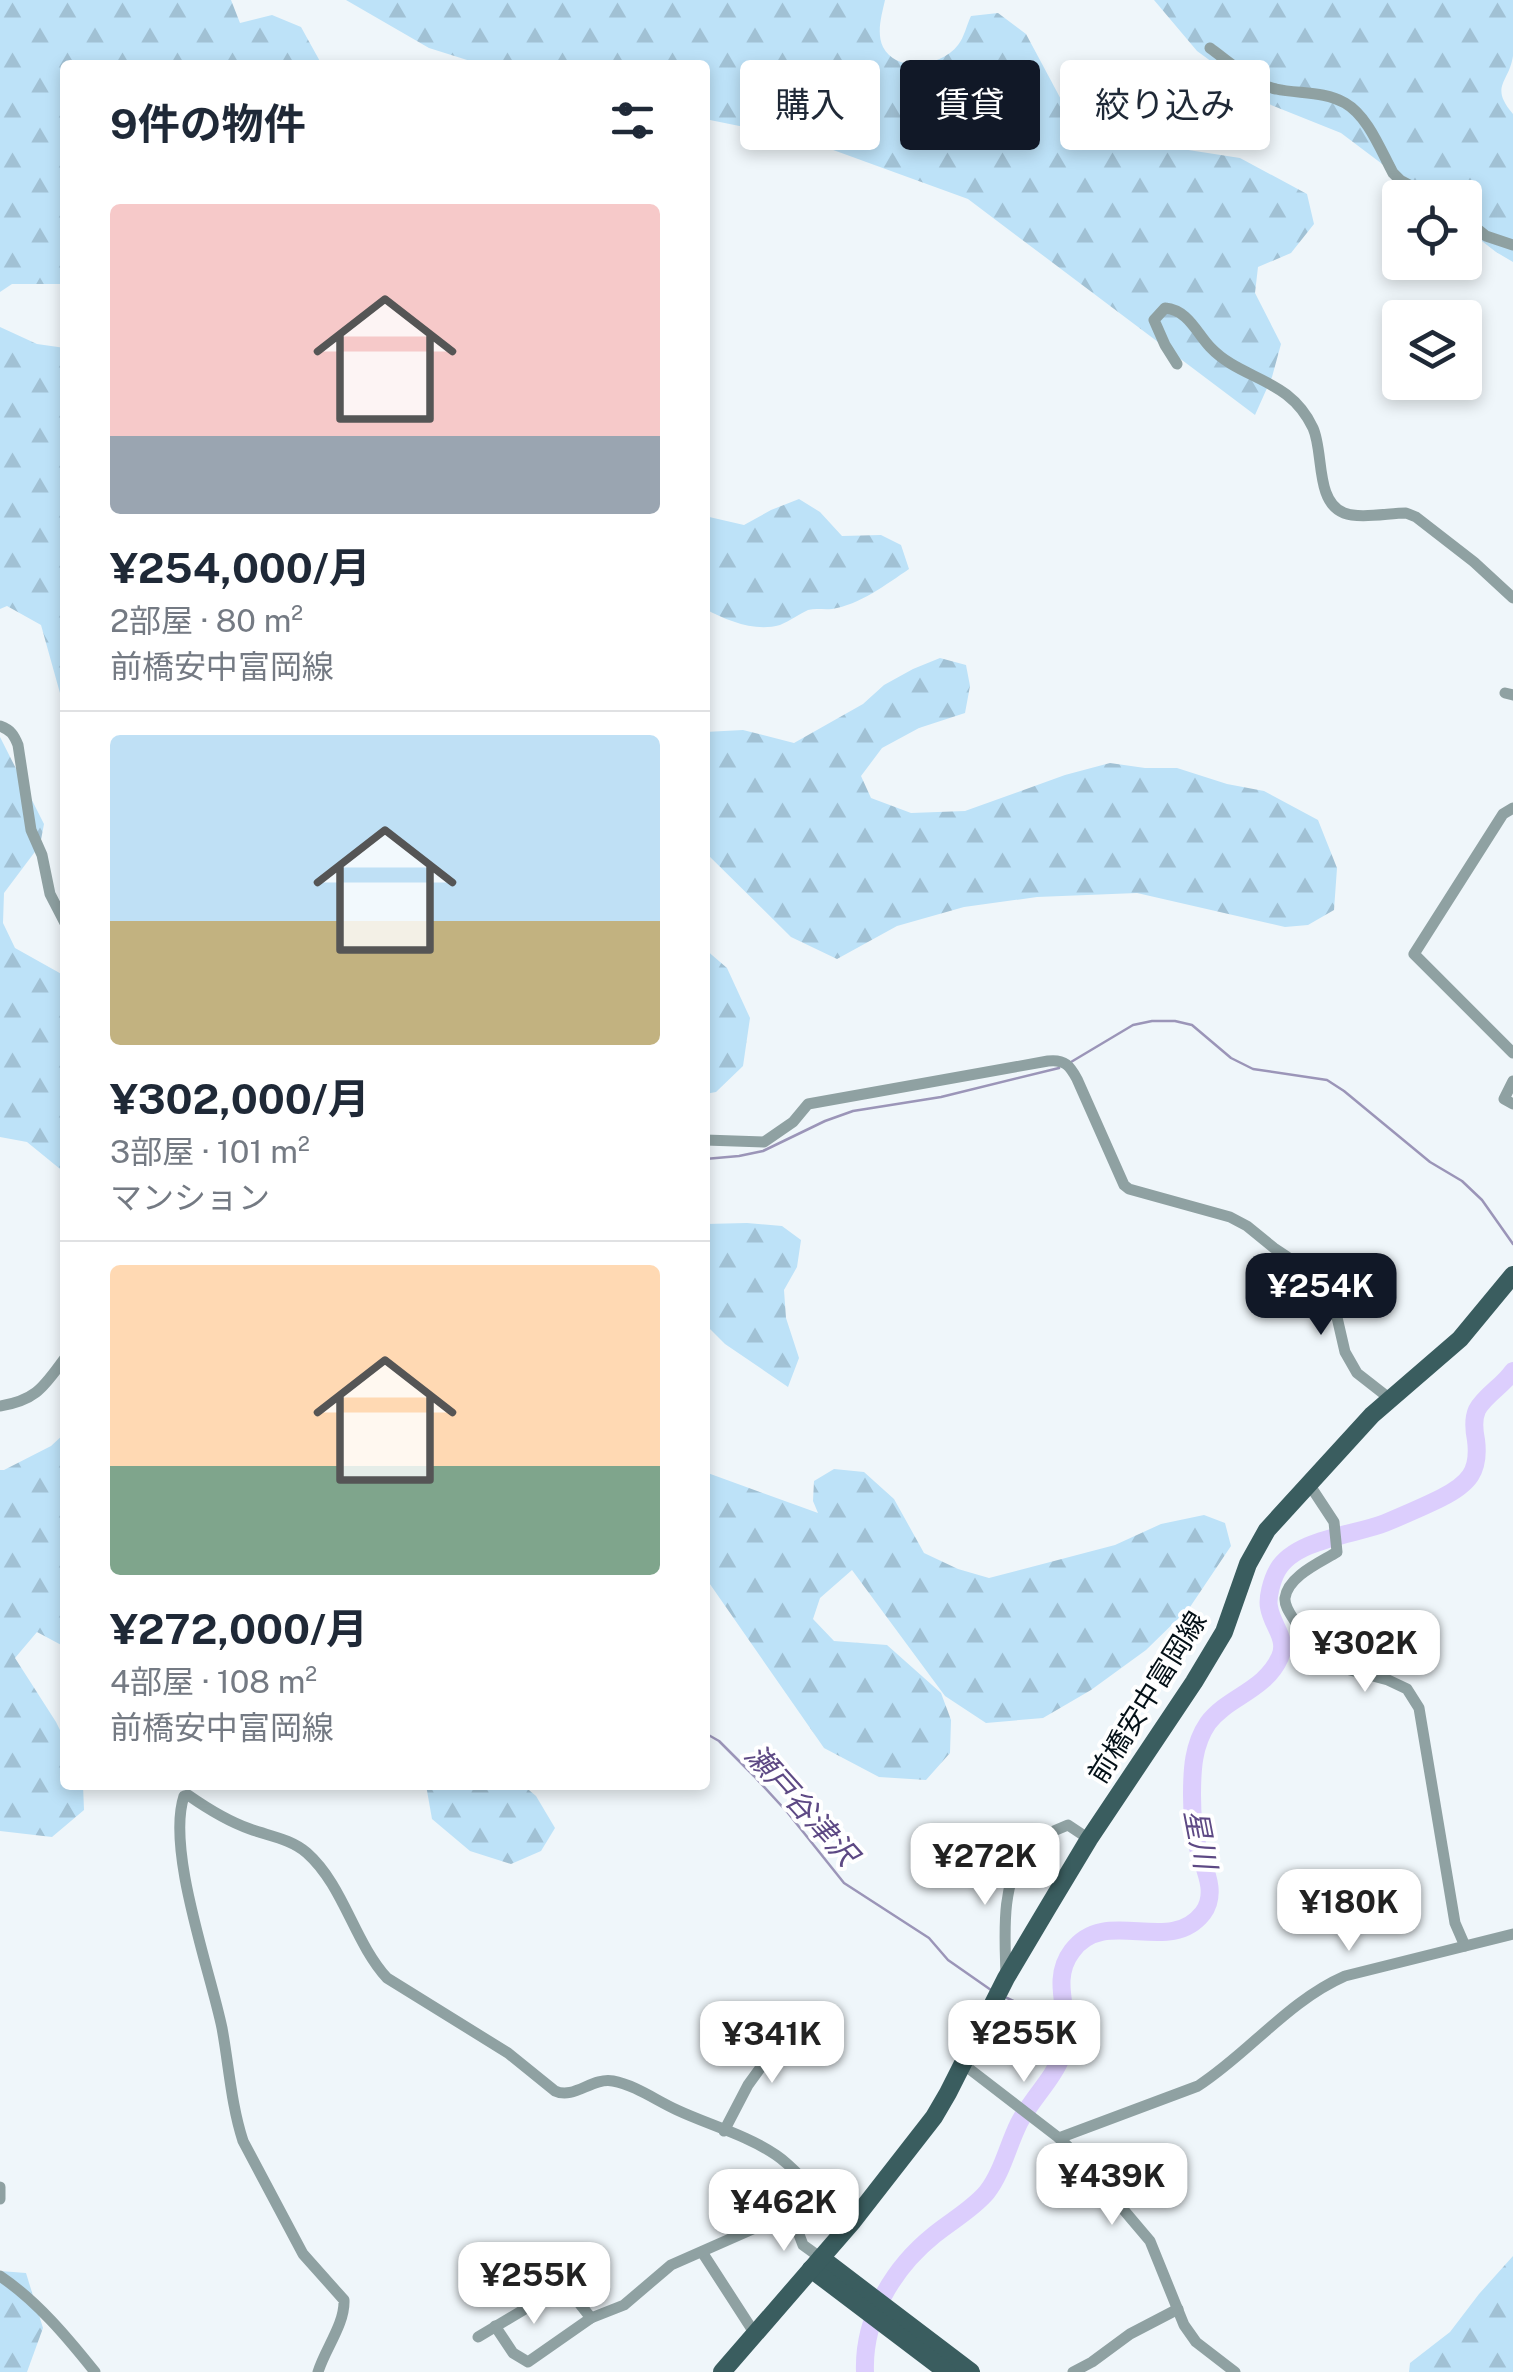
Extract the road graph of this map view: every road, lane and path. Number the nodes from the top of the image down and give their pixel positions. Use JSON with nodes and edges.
{"nodes":[{"id":1,"x":1210,"y":48,"type":"dead end"},
{"id":2,"x":1400,"y":180,"type":"edge"},
{"id":3,"x":1482,"y":233,"type":"edge"},
{"id":4,"x":1513,"y":245,"type":"edge"},
{"id":5,"x":1177,"y":364,"type":"dead end"},
{"id":6,"x":1513,"y":598,"type":"edge"},
{"id":7,"x":0,"y":726,"type":"edge"},
{"id":8,"x":1513,"y":808,"type":"edge"},
{"id":9,"x":60,"y":913,"type":"edge"},
{"id":10,"x":1513,"y":1054,"type":"edge"},
{"id":11,"x":1513,"y":1081,"type":"edge"},
{"id":12,"x":1513,"y":1104,"type":"edge"},
{"id":13,"x":710,"y":1140,"type":"edge"},
{"id":14,"x":1513,"y":1275,"type":"edge"},
{"id":15,"x":60,"y":1365,"type":"edge"},
{"id":16,"x":1388,"y":1398,"type":"junction"},
{"id":17,"x":0,"y":1406,"type":"edge"},
{"id":18,"x":1309,"y":1484,"type":"junction"},
{"id":19,"x":1090,"y":1840,"type":"junction"},
{"id":20,"x":1513,"y":1934,"type":"edge"},
{"id":21,"x":1465,"y":1946,"type":"junction"},
{"id":22,"x":1006,"y":1978,"type":"junction"},
{"id":23,"x":792,"y":2024,"type":"dead end"},
{"id":24,"x":963,"y":2064,"type":"junction"},
{"id":25,"x":724,"y":2131,"type":"junction"},
{"id":26,"x":1059,"y":2138,"type":"junction"},
{"id":27,"x":0,"y":2187,"type":"edge"},
{"id":28,"x":818,"y":2193,"type":"junction"},
{"id":29,"x":0,"y":2199,"type":"edge"},
{"id":30,"x":792,"y":2216,"type":"junction"},
{"id":31,"x":853,"y":2220,"type":"junction"},
{"id":32,"x":702,"y":2252,"type":"junction"},
{"id":33,"x":816,"y":2263,"type":"junction"},
{"id":34,"x":0,"y":2276,"type":"edge"},
{"id":35,"x":1178,"y":2308,"type":"junction"},
{"id":36,"x":591,"y":2318,"type":"junction"},
{"id":37,"x":495,"y":2326,"type":"junction"},
{"id":38,"x":755,"y":2334,"type":"junction"},
{"id":39,"x":478,"y":2336,"type":"dead end"},
{"id":40,"x":95,"y":2372,"type":"edge"},
{"id":41,"x":318,"y":2372,"type":"edge"},
{"id":42,"x":722,"y":2372,"type":"edge"},
{"id":43,"x":947,"y":2372,"type":"edge"},
{"id":44,"x":971,"y":2372,"type":"edge"},
{"id":45,"x":1073,"y":2372,"type":"edge"},
{"id":46,"x":1235,"y":2372,"type":"edge"}],
"edges":[{"from":1,"to":2,"type":"street"},
{"from":3,"to":4,"type":"street"},
{"from":5,"to":6,"type":"street"},
{"from":7,"to":9,"type":"street"},
{"from":8,"to":10,"type":"street"},
{"from":11,"to":12,"type":"street"},
{"from":13,"to":16,"type":"street"},
{"from":14,"to":16,"type":"main road","name":"前橋安中富岡線"},
{"from":15,"to":17,"type":"street"},
{"from":16,"to":18,"type":"main road","name":"前橋安中富岡線"},
{"from":18,"to":19,"type":"main road","name":"前橋安中富岡線"},
{"from":18,"to":21,"type":"street"},
{"from":19,"to":22,"type":"main road","name":"前橋安中富岡線"},
{"from":19,"to":22,"type":"street"},
{"from":20,"to":21,"type":"street"},
{"from":21,"to":26,"type":"street"},
{"from":22,"to":24,"type":"main road","name":"前橋安中富岡線"},
{"from":23,"to":25,"type":"street"},
{"from":24,"to":26,"type":"street"},
{"from":24,"to":31,"type":"main road","name":"前橋安中富岡線"},
{"from":25,"to":28,"type":"street"},
{"from":25,"to":41,"type":"street"},
{"from":26,"to":35,"type":"street"},
{"from":27,"to":29,"type":"street"},
{"from":28,"to":30,"type":"street"},
{"from":28,"to":31,"type":"street"},
{"from":30,"to":32,"type":"street"},
{"from":30,"to":33,"type":"street"},
{"from":31,"to":33,"type":"main road","name":"前橋安中富岡線"},
{"from":32,"to":36,"type":"street"},
{"from":32,"to":38,"type":"street"},
{"from":33,"to":38,"type":"main road","name":"前橋安中富岡線"},
{"from":33,"to":43,"type":"main road"},
{"from":33,"to":44,"type":"main road"},
{"from":34,"to":40,"type":"street"},
{"from":35,"to":45,"type":"street"},
{"from":35,"to":46,"type":"street"},
{"from":36,"to":37,"type":"street"},
{"from":36,"to":37,"type":"street"},
{"from":37,"to":39,"type":"street"},
{"from":38,"to":42,"type":"main road","name":"前橋安中富岡線"}]}
